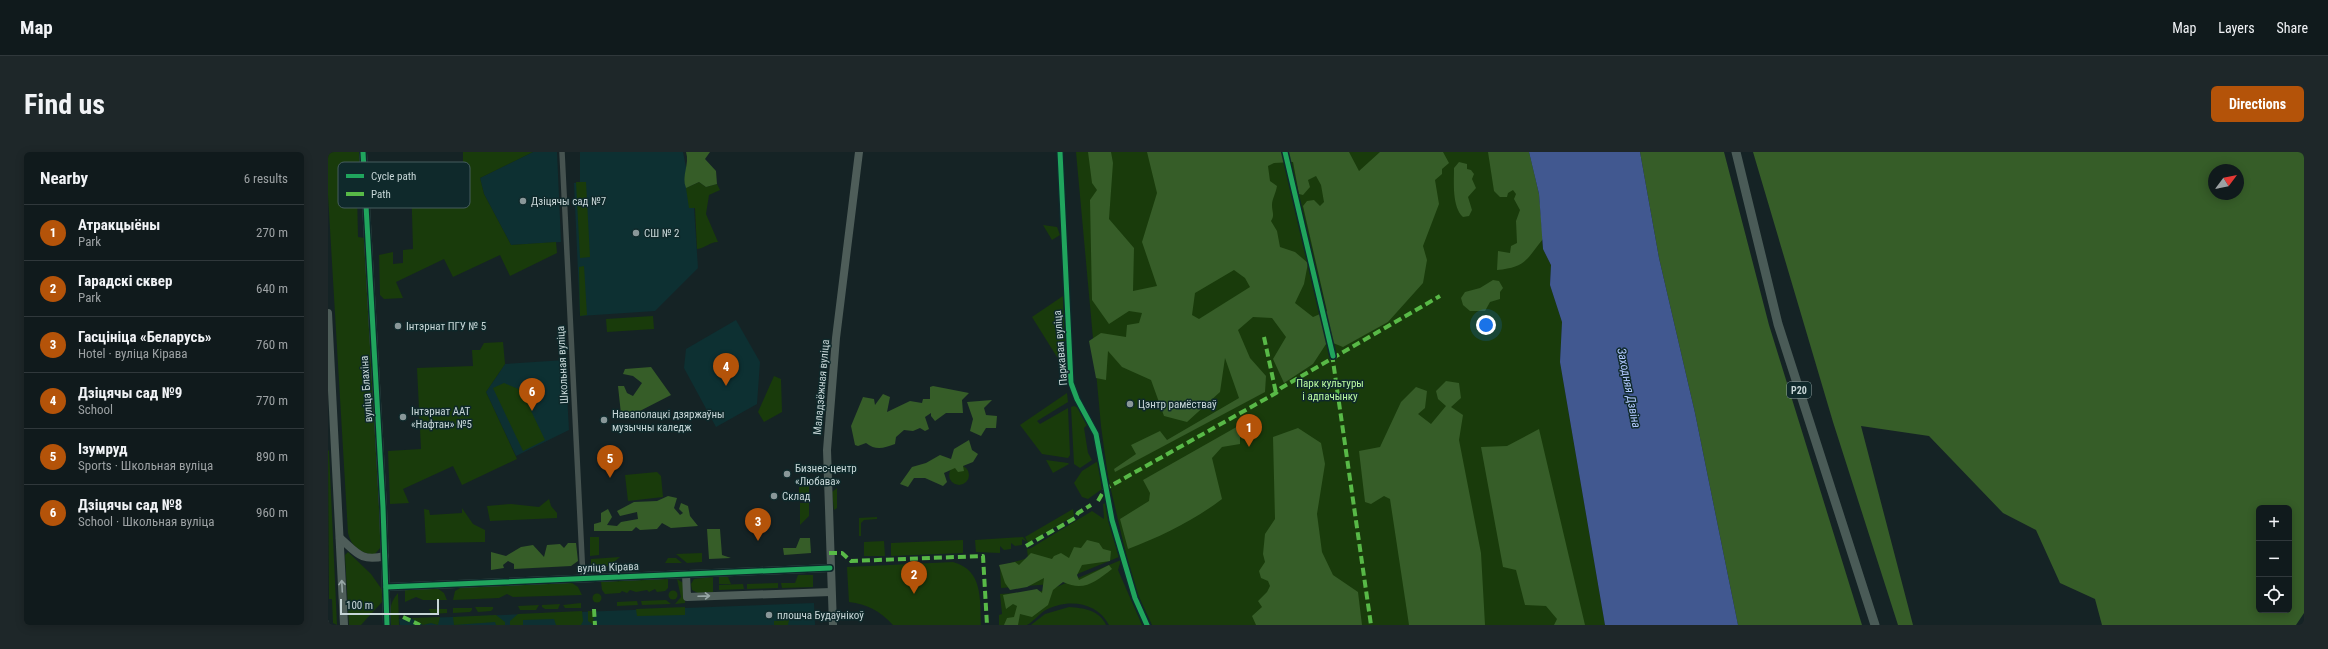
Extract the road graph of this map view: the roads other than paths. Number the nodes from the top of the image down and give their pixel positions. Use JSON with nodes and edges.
{"nodes":[{"id":1,"x":363,"y":152,"type":"edge"},
{"id":2,"x":562,"y":152,"type":"edge"},
{"id":3,"x":859,"y":152,"type":"edge"},
{"id":4,"x":1060,"y":152,"type":"edge"},
{"id":5,"x":1736,"y":152,"type":"edge"},
{"id":6,"x":364,"y":162,"type":"edge"},
{"id":7,"x":366,"y":208,"type":"edge"},
{"id":8,"x":328,"y":312,"type":"edge"},
{"id":9,"x":328,"y":440,"type":"edge"},
{"id":10,"x":335,"y":447,"type":"junction"},
{"id":11,"x":340,"y":538,"type":"junction"},
{"id":12,"x":385,"y":556,"type":"junction"},
{"id":13,"x":830,"y":568,"type":"junction"},
{"id":14,"x":686,"y":574,"type":"junction"},
{"id":15,"x":583,"y":578,"type":"junction"},
{"id":16,"x":386,"y":587,"type":"junction"},
{"id":17,"x":831,"y":592,"type":"junction"},
{"id":18,"x":344,"y":625,"type":"edge"},
{"id":19,"x":387,"y":625,"type":"edge"},
{"id":20,"x":833,"y":625,"type":"edge"},
{"id":21,"x":1147,"y":625,"type":"edge"},
{"id":22,"x":1875,"y":625,"type":"edge"}],
"edges":[{"from":1,"to":6,"type":"street","name":"вуліца Блахіна"},
{"from":2,"to":15,"type":"street","name":"Школьная вуліца"},
{"from":3,"to":13,"type":"street","name":"Маладзёжная вуліца"},
{"from":4,"to":21,"type":"street","name":"Паркавая вуліца"},
{"from":5,"to":22,"type":"main road","number":"Р20"},
{"from":7,"to":12,"type":"street","name":"вуліца Блахіна"},
{"from":8,"to":10,"type":"street"},
{"from":9,"to":10,"type":"street"},
{"from":10,"to":11,"type":"street"},
{"from":11,"to":12,"type":"street"},
{"from":18,"to":11,"type":"street","one_way":true},
{"from":12,"to":16,"type":"street","name":"вуліца Блахіна"},
{"from":13,"to":14,"type":"street","name":"вуліца Кірава"},
{"from":13,"to":17,"type":"street","name":"Маладзёжная вуліца"},
{"from":14,"to":15,"type":"street","name":"вуліца Кірава"},
{"from":14,"to":17,"type":"street","one_way":true},
{"from":15,"to":16,"type":"street","name":"вуліца Кірава"},
{"from":16,"to":19,"type":"street","name":"вуліца Блахіна"},
{"from":17,"to":20,"type":"street","name":"Маладзёжная вуліца"}]}
